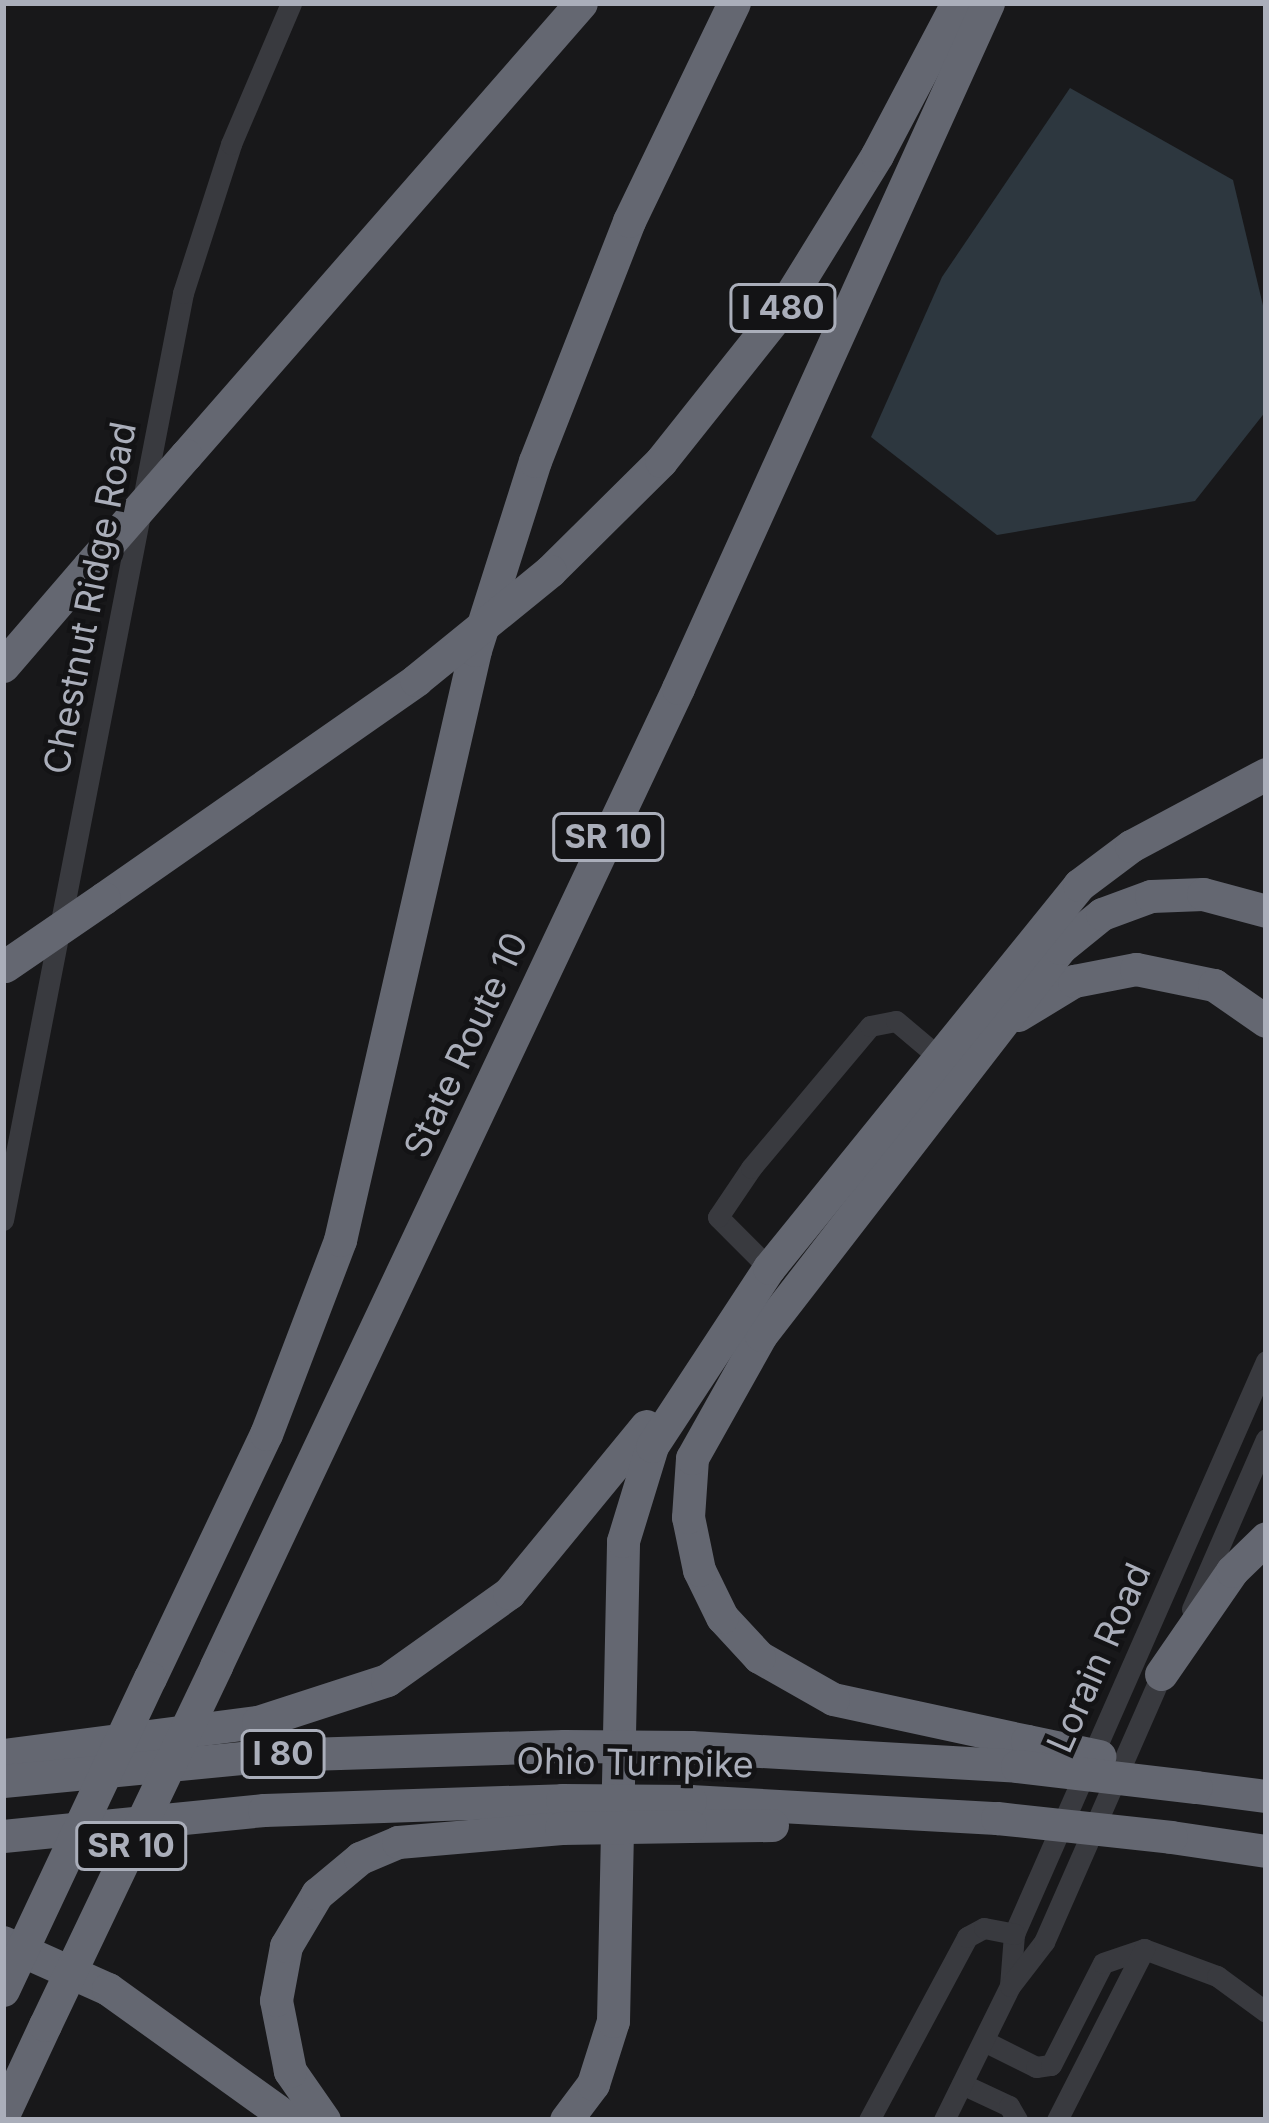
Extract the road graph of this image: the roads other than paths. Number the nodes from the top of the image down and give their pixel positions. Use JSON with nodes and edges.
{"nodes":[{"id":1,"x":291,"y":3,"type":"edge"},
{"id":2,"x":581,"y":3,"type":"edge"},
{"id":3,"x":734,"y":3,"type":"edge"},
{"id":4,"x":957,"y":3,"type":"edge"},
{"id":5,"x":988,"y":3,"type":"edge"},
{"id":6,"x":3,"y":666,"type":"edge"},
{"id":7,"x":1266,"y":774,"type":"edge"},
{"id":8,"x":1266,"y":895,"type":"edge"},
{"id":9,"x":1266,"y":911,"type":"edge"},
{"id":10,"x":4,"y":967,"type":"edge"},
{"id":11,"x":1015,"y":968,"type":"junction"},
{"id":12,"x":1266,"y":1021,"type":"edge"},
{"id":13,"x":955,"y":1060,"type":"junction"},
{"id":14,"x":3,"y":1220,"type":"edge"},
{"id":15,"x":770,"y":1268,"type":"junction"},
{"id":16,"x":761,"y":1335,"type":"junction"},
{"id":17,"x":717,"y":1342,"type":"junction"},
{"id":18,"x":1266,"y":1361,"type":"edge"},
{"id":19,"x":1266,"y":1439,"type":"edge"},
{"id":20,"x":1266,"y":1538,"type":"edge"},
{"id":21,"x":1163,"y":1594,"type":"junction"},
{"id":22,"x":1193,"y":1606,"type":"junction"},
{"id":23,"x":1161,"y":1673,"type":"junction"},
{"id":24,"x":1022,"y":1754,"type":"junction"},
{"id":25,"x":3,"y":1755,"type":"edge"},
{"id":26,"x":3,"y":1781,"type":"edge"},
{"id":27,"x":1263,"y":1796,"type":"edge"},
{"id":28,"x":561,"y":1814,"type":"junction"},
{"id":29,"x":3,"y":1836,"type":"edge"},
{"id":30,"x":1266,"y":1851,"type":"edge"},
{"id":31,"x":1014,"y":1934,"type":"junction"},
{"id":32,"x":3,"y":1942,"type":"edge"},
{"id":33,"x":1144,"y":1949,"type":"junction"},
{"id":34,"x":1010,"y":1986,"type":"junction"},
{"id":35,"x":3,"y":1990,"type":"edge"},
{"id":36,"x":1266,"y":2012,"type":"edge"},
{"id":37,"x":983,"y":2041,"type":"junction"},
{"id":38,"x":962,"y":2084,"type":"junction"},
{"id":39,"x":3,"y":2115,"type":"edge"},
{"id":40,"x":290,"y":2120,"type":"edge"},
{"id":41,"x":325,"y":2120,"type":"edge"},
{"id":42,"x":566,"y":2120,"type":"edge"},
{"id":43,"x":586,"y":2120,"type":"edge"},
{"id":44,"x":869,"y":2120,"type":"edge"},
{"id":45,"x":944,"y":2120,"type":"edge"},
{"id":46,"x":1018,"y":2120,"type":"edge"},
{"id":47,"x":1057,"y":2120,"type":"edge"}],
"edges":[{"from":1,"to":14,"type":"street","name":"Chestnut Ridge Road"},
{"from":2,"to":6,"type":"highway","bridge":true},
{"from":3,"to":35,"type":"highway","name":"State Route 10","number":"SR 10","bridge":true},
{"from":4,"to":10,"type":"highway","number":"I 480","bridge":true},
{"from":5,"to":39,"type":"highway","name":"State Route 10","number":"SR 10","bridge":true},
{"from":7,"to":11,"type":"highway"},
{"from":8,"to":11,"type":"highway"},
{"from":9,"to":13,"type":"highway"},
{"from":11,"to":13,"type":"highway"},
{"from":12,"to":13,"type":"highway"},
{"from":13,"to":15,"type":"highway"},
{"from":13,"to":15,"type":"street"},
{"from":13,"to":16,"type":"highway"},
{"from":15,"to":17,"type":"highway"},
{"from":16,"to":24,"type":"highway"},
{"from":16,"to":43,"type":"highway"},
{"from":17,"to":25,"type":"highway"},
{"from":17,"to":42,"type":"highway"},
{"from":18,"to":21,"type":"street","name":"Lorain Road"},
{"from":19,"to":22,"type":"street","name":"Lorain Road"},
{"from":20,"to":23,"type":"highway"},
{"from":21,"to":22,"type":"street"},
{"from":21,"to":31,"type":"street","name":"Lorain Road"},
{"from":22,"to":23,"type":"street","name":"Lorain Road"},
{"from":23,"to":34,"type":"street","name":"Lorain Road"},
{"from":24,"to":26,"type":"highway","name":"Ohio Turnpike","number":"I 80","bridge":true},
{"from":24,"to":27,"type":"highway","bridge":true},
{"from":28,"to":29,"type":"highway","name":"Ohio Turnpike","number":"I 80"},
{"from":28,"to":30,"type":"highway","bridge":true},
{"from":28,"to":41,"type":"highway"},
{"from":31,"to":34,"type":"street","name":"Lorain Road"},
{"from":31,"to":44,"type":"street"},
{"from":32,"to":40,"type":"highway"},
{"from":33,"to":36,"type":"street"},
{"from":33,"to":37,"type":"street"},
{"from":33,"to":47,"type":"street"},
{"from":34,"to":37,"type":"street","name":"Lorain Road"},
{"from":37,"to":38,"type":"street","name":"Lorain Road"},
{"from":38,"to":45,"type":"street","name":"Lorain Road"},
{"from":38,"to":46,"type":"street"}]}
